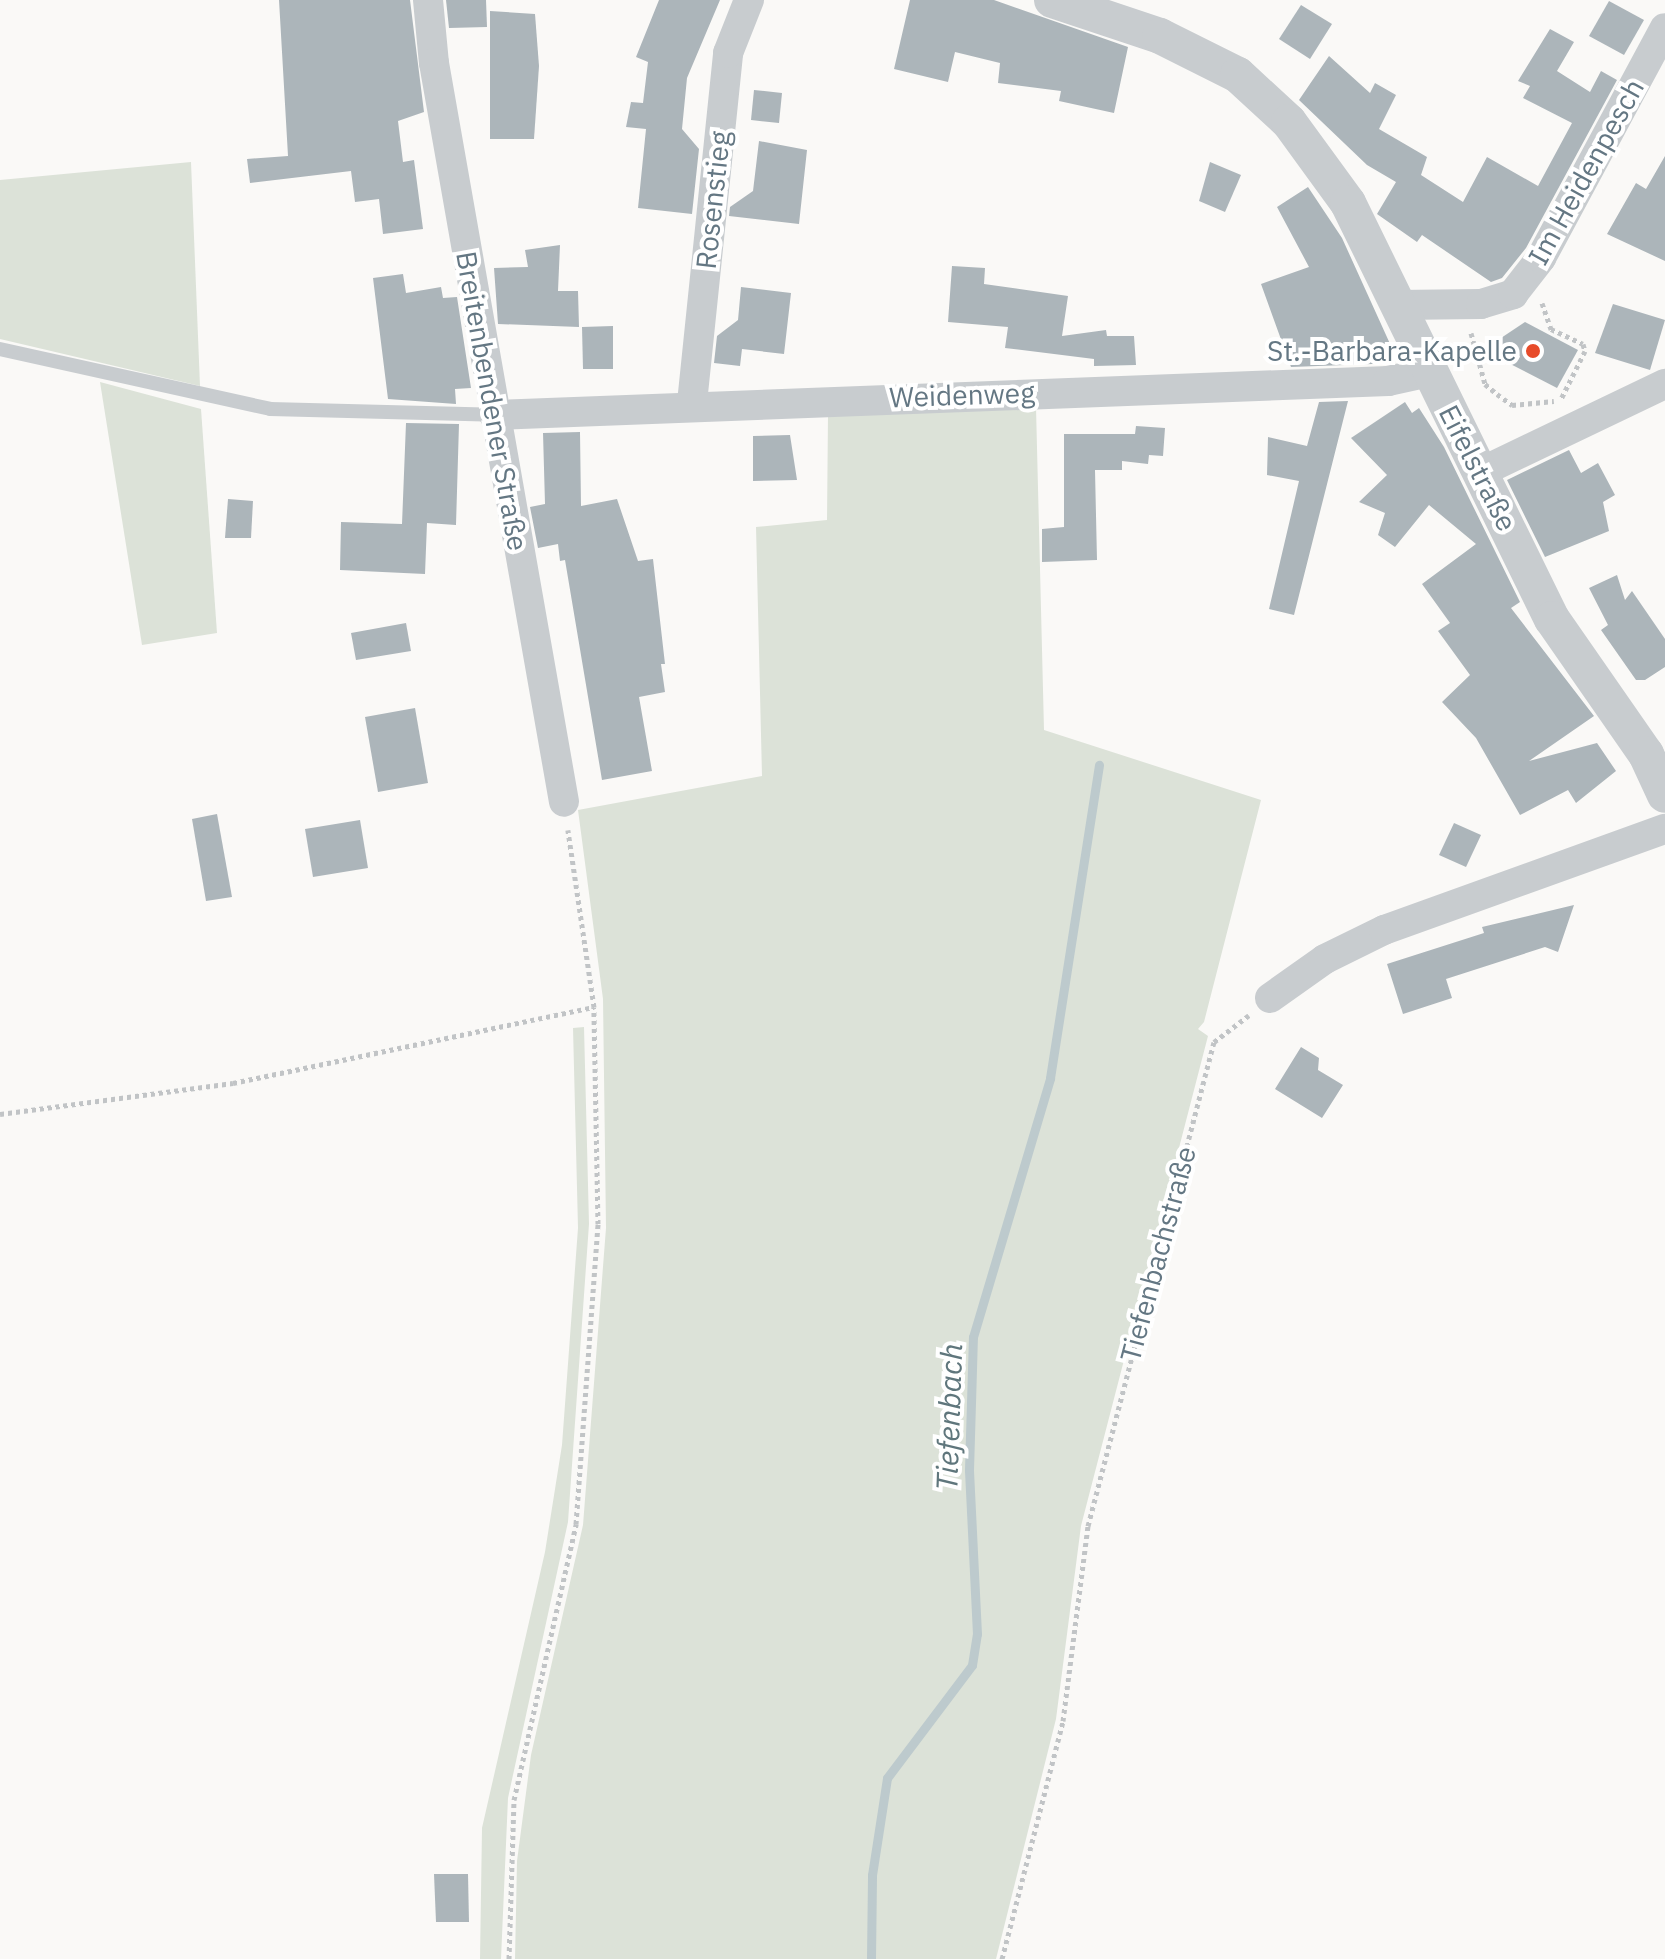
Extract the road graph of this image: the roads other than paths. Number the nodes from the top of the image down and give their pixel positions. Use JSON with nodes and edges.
{"nodes":[{"id":1,"x":428,"y":0,"type":"edge"},
{"id":2,"x":749,"y":0,"type":"edge"},
{"id":3,"x":1052,"y":0,"type":"edge"},
{"id":4,"x":1665,"y":28,"type":"edge"},
{"id":5,"x":1397,"y":305,"type":"junction"},
{"id":6,"x":0,"y":349,"type":"edge"},
{"id":7,"x":1429,"y":372,"type":"junction"},
{"id":8,"x":1665,"y":384,"type":"edge"},
{"id":9,"x":692,"y":403,"type":"junction"},
{"id":10,"x":494,"y":415,"type":"junction"},
{"id":11,"x":1481,"y":472,"type":"junction"},
{"id":12,"x":1665,"y":795,"type":"edge"},
{"id":13,"x":564,"y":802,"type":"road end"},
{"id":14,"x":1665,"y":829,"type":"edge"},
{"id":15,"x":1270,"y":998,"type":"road end"}],
"edges":[{"from":1,"to":10,"type":"street","name":"Breitenbendener Straße"},
{"from":2,"to":9,"type":"street","name":"Rosenstieg"},
{"from":3,"to":5,"type":"street","name":"Eifelstraße"},
{"from":4,"to":5,"type":"street","name":"Im Heidenpesch"},
{"from":5,"to":7,"type":"street","name":"Eifelstraße"},
{"from":6,"to":10,"type":"lane"},
{"from":7,"to":9,"type":"street","name":"Weidenweg"},
{"from":7,"to":11,"type":"street","name":"Eifelstraße"},
{"from":8,"to":11,"type":"street"},
{"from":9,"to":10,"type":"street","name":"Weidenweg"},
{"from":10,"to":13,"type":"street","name":"Breitenbendener Straße"},
{"from":11,"to":12,"type":"street","name":"Eifelstraße"},
{"from":14,"to":15,"type":"street"}]}
